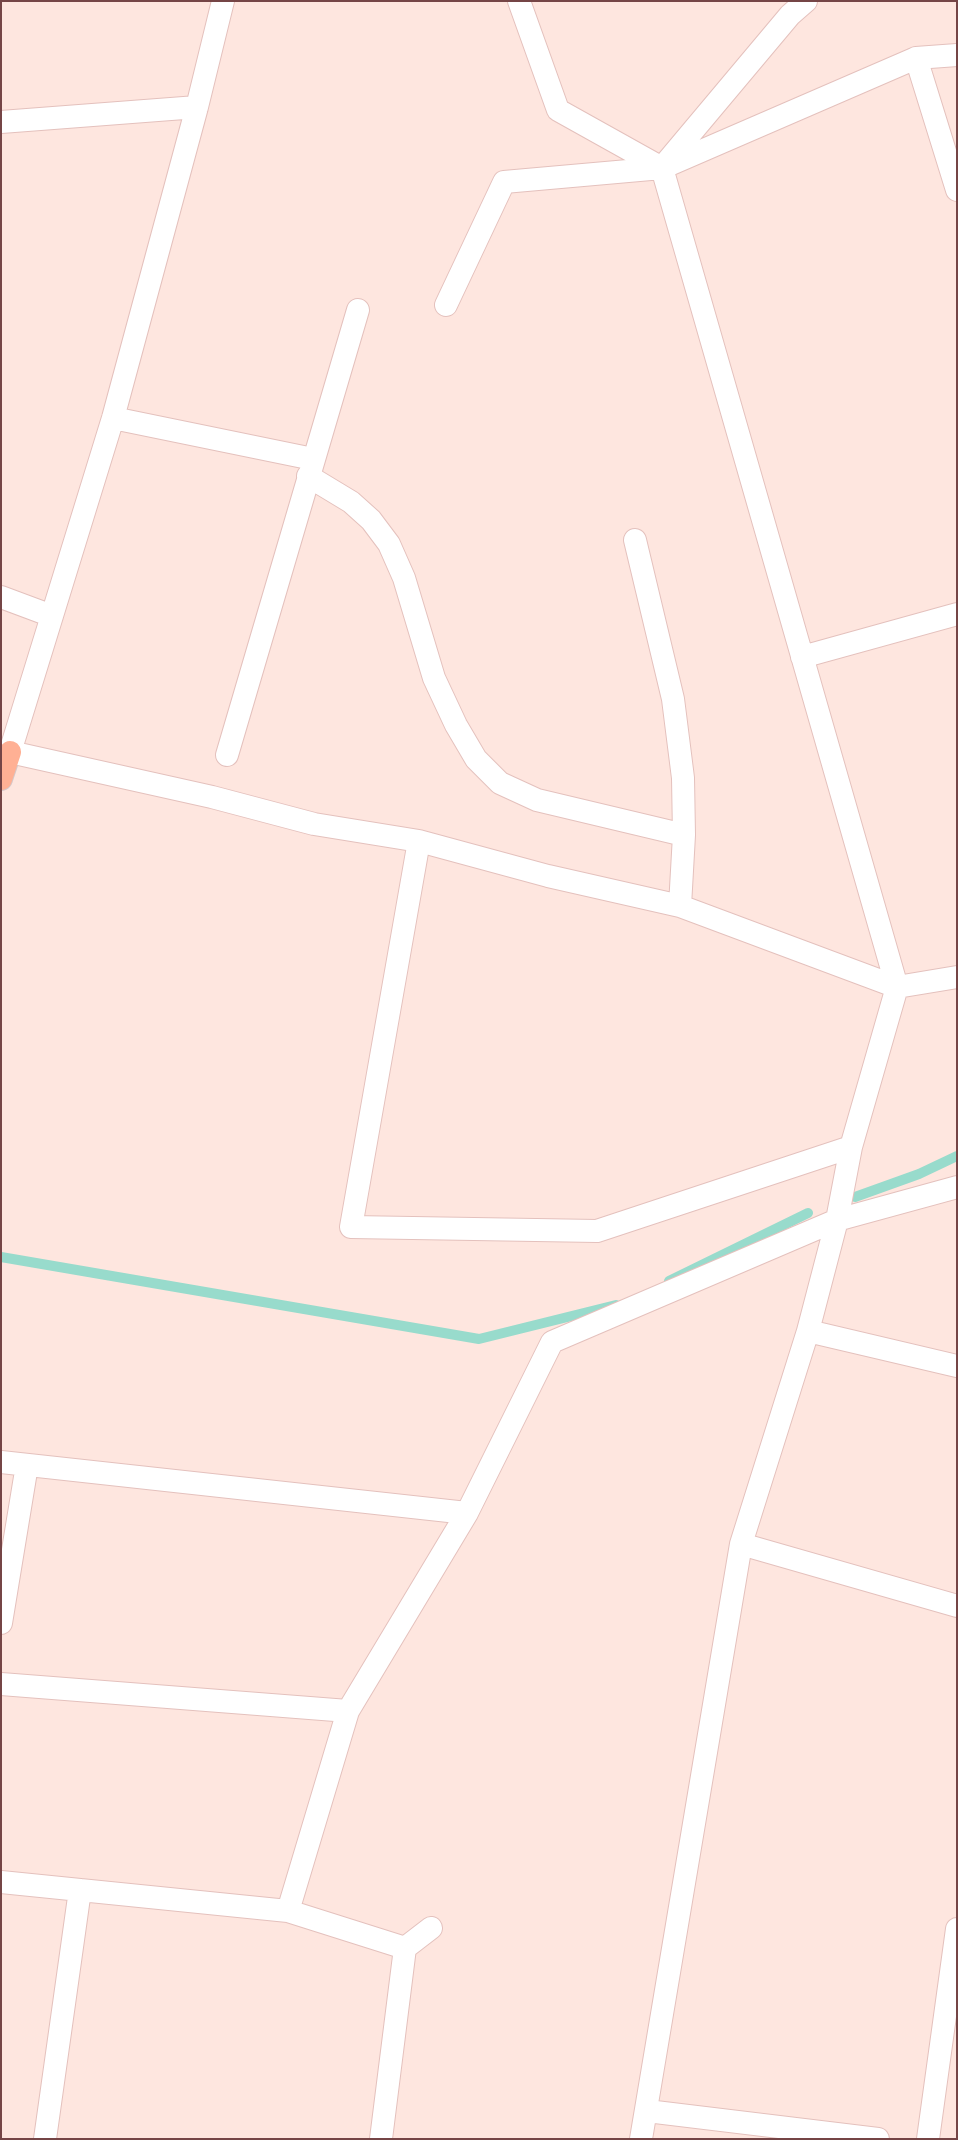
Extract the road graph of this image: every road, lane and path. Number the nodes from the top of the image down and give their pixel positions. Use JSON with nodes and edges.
{"nodes":[{"id":1,"x":223,"y":1,"type":"edge"},
{"id":2,"x":519,"y":1,"type":"edge"},
{"id":3,"x":806,"y":1,"type":"edge"},
{"id":4,"x":957,"y":55,"type":"edge"},
{"id":5,"x":916,"y":58,"type":"junction"},
{"id":6,"x":197,"y":107,"type":"junction"},
{"id":7,"x":1,"y":122,"type":"edge"},
{"id":8,"x":662,"y":168,"type":"junction"},
{"id":9,"x":957,"y":190,"type":"edge"},
{"id":10,"x":446,"y":305,"type":"dead end"},
{"id":11,"x":358,"y":310,"type":"dead end"},
{"id":12,"x":113,"y":418,"type":"junction"},
{"id":13,"x":311,"y":468,"type":"junction"},
{"id":14,"x":635,"y":540,"type":"dead end"},
{"id":15,"x":1,"y":597,"type":"edge"},
{"id":16,"x":957,"y":614,"type":"edge"},
{"id":17,"x":52,"y":616,"type":"junction"},
{"id":18,"x":802,"y":657,"type":"junction"},
{"id":19,"x":10,"y":752,"type":"junction"},
{"id":20,"x":227,"y":755,"type":"dead end"},
{"id":21,"x":1,"y":779,"type":"edge"},
{"id":22,"x":684,"y":835,"type":"junction"},
{"id":23,"x":419,"y":841,"type":"junction"},
{"id":24,"x":680,"y":906,"type":"junction"},
{"id":25,"x":957,"y":978,"type":"edge"},
{"id":26,"x":897,"y":987,"type":"junction"},
{"id":27,"x":851,"y":1147,"type":"junction"},
{"id":28,"x":957,"y":1187,"type":"edge"},
{"id":29,"x":837,"y":1220,"type":"junction"},
{"id":30,"x":808,"y":1331,"type":"junction"},
{"id":31,"x":957,"y":1366,"type":"edge"},
{"id":32,"x":1,"y":1462,"type":"edge"},
{"id":33,"x":27,"y":1465,"type":"junction"},
{"id":34,"x":467,"y":1512,"type":"junction"},
{"id":35,"x":741,"y":1544,"type":"junction"},
{"id":36,"x":957,"y":1606,"type":"edge"},
{"id":37,"x":1,"y":1623,"type":"edge"},
{"id":38,"x":1,"y":1684,"type":"edge"},
{"id":39,"x":348,"y":1711,"type":"junction"},
{"id":40,"x":1,"y":1882,"type":"edge"},
{"id":41,"x":80,"y":1890,"type":"junction"},
{"id":42,"x":288,"y":1911,"type":"junction"},
{"id":43,"x":431,"y":1928,"type":"dead end"},
{"id":44,"x":957,"y":1929,"type":"edge"},
{"id":45,"x":405,"y":1948,"type":"junction"},
{"id":46,"x":647,"y":2110,"type":"junction"},
{"id":47,"x":45,"y":2139,"type":"edge"},
{"id":48,"x":381,"y":2139,"type":"edge"},
{"id":49,"x":641,"y":2139,"type":"edge"},
{"id":50,"x":878,"y":2139,"type":"edge"},
{"id":51,"x":928,"y":2139,"type":"edge"}],
"edges":[{"from":1,"to":6,"type":"street"},
{"from":2,"to":8,"type":"street"},
{"from":3,"to":8,"type":"street"},
{"from":4,"to":5,"type":"street"},
{"from":5,"to":8,"type":"street"},
{"from":5,"to":9,"type":"street"},
{"from":6,"to":7,"type":"street"},
{"from":6,"to":12,"type":"street"},
{"from":8,"to":10,"type":"street"},
{"from":8,"to":18,"type":"street"},
{"from":11,"to":13,"type":"street"},
{"from":12,"to":13,"type":"street"},
{"from":12,"to":17,"type":"street"},
{"from":13,"to":20,"type":"street"},
{"from":13,"to":22,"type":"street"},
{"from":14,"to":22,"type":"street"},
{"from":15,"to":17,"type":"street"},
{"from":16,"to":18,"type":"street"},
{"from":17,"to":19,"type":"street"},
{"from":18,"to":26,"type":"street"},
{"from":19,"to":21,"type":"main road"},
{"from":19,"to":23,"type":"street"},
{"from":22,"to":24,"type":"street"},
{"from":23,"to":24,"type":"street"},
{"from":23,"to":27,"type":"street"},
{"from":24,"to":26,"type":"street"},
{"from":25,"to":26,"type":"street"},
{"from":26,"to":27,"type":"street"},
{"from":27,"to":29,"type":"street"},
{"from":28,"to":29,"type":"street"},
{"from":29,"to":30,"type":"street"},
{"from":29,"to":34,"type":"street"},
{"from":30,"to":31,"type":"street"},
{"from":30,"to":35,"type":"street"},
{"from":32,"to":33,"type":"street"},
{"from":33,"to":34,"type":"street"},
{"from":33,"to":37,"type":"street"},
{"from":34,"to":39,"type":"street"},
{"from":35,"to":36,"type":"street"},
{"from":35,"to":46,"type":"street"},
{"from":38,"to":39,"type":"street"},
{"from":39,"to":42,"type":"street"},
{"from":40,"to":41,"type":"street"},
{"from":41,"to":42,"type":"street"},
{"from":41,"to":47,"type":"street"},
{"from":42,"to":45,"type":"street"},
{"from":43,"to":45,"type":"street"},
{"from":44,"to":51,"type":"street"},
{"from":45,"to":48,"type":"street"},
{"from":46,"to":49,"type":"street"},
{"from":46,"to":50,"type":"street"}]}
